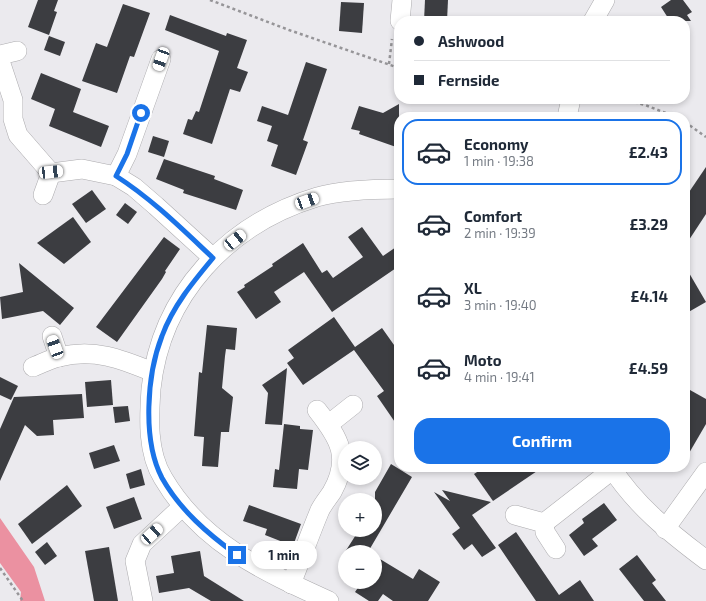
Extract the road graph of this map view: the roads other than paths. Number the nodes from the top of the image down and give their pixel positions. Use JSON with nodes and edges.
{"nodes":[{"id":1,"x":397,"y":0,"type":"edge"},
{"id":2,"x":601,"y":1,"type":"edge"},
{"id":3,"x":396,"y":16,"type":"edge"},
{"id":4,"x":595,"y":16,"type":"edge"},
{"id":5,"x":161,"y":59,"type":"dead end"},
{"id":6,"x":0,"y":61,"type":"edge"},
{"id":7,"x":51,"y":172,"type":"junction"},
{"id":8,"x":116,"y":176,"type":"junction"},
{"id":9,"x":394,"y":189,"type":"edge"},
{"id":10,"x":43,"y":196,"type":"dead end"},
{"id":11,"x":213,"y":258,"type":"junction"},
{"id":12,"x":52,"y":336,"type":"dead end"},
{"id":13,"x":59,"y":357,"type":"junction"},
{"id":14,"x":33,"y":367,"type":"dead end"},
{"id":15,"x":153,"y":372,"type":"junction"},
{"id":16,"x":353,"y":405,"type":"dead end"},
{"id":17,"x":606,"y":472,"type":"edge"},
{"id":18,"x":614,"y":472,"type":"edge"},
{"id":19,"x":706,"y":472,"type":"edge"},
{"id":20,"x":182,"y":508,"type":"junction"},
{"id":21,"x":515,"y":515,"type":"dead end"},
{"id":22,"x":544,"y":523,"type":"junction"},
{"id":23,"x":665,"y":529,"type":"junction"},
{"id":24,"x":556,"y":549,"type":"dead end"},
{"id":25,"x":706,"y":560,"type":"edge"},
{"id":26,"x":291,"y":584,"type":"junction"},
{"id":27,"x":143,"y":601,"type":"edge"},
{"id":28,"x":328,"y":601,"type":"edge"}],
"edges":[{"from":1,"to":3,"type":"street"},
{"from":2,"to":4,"type":"street"},
{"from":5,"to":8,"type":"street"},
{"from":6,"to":7,"type":"street"},
{"from":7,"to":8,"type":"street"},
{"from":7,"to":10,"type":"street"},
{"from":8,"to":11,"type":"street"},
{"from":9,"to":11,"type":"street"},
{"from":11,"to":15,"type":"street"},
{"from":12,"to":13,"type":"street"},
{"from":13,"to":14,"type":"street"},
{"from":13,"to":15,"type":"street"},
{"from":15,"to":20,"type":"street"},
{"from":16,"to":26,"type":"street"},
{"from":17,"to":22,"type":"street"},
{"from":18,"to":23,"type":"street"},
{"from":19,"to":23,"type":"street"},
{"from":20,"to":26,"type":"street"},
{"from":20,"to":27,"type":"street"},
{"from":21,"to":22,"type":"street"},
{"from":22,"to":24,"type":"street"},
{"from":23,"to":25,"type":"street"},
{"from":26,"to":28,"type":"street"}]}
